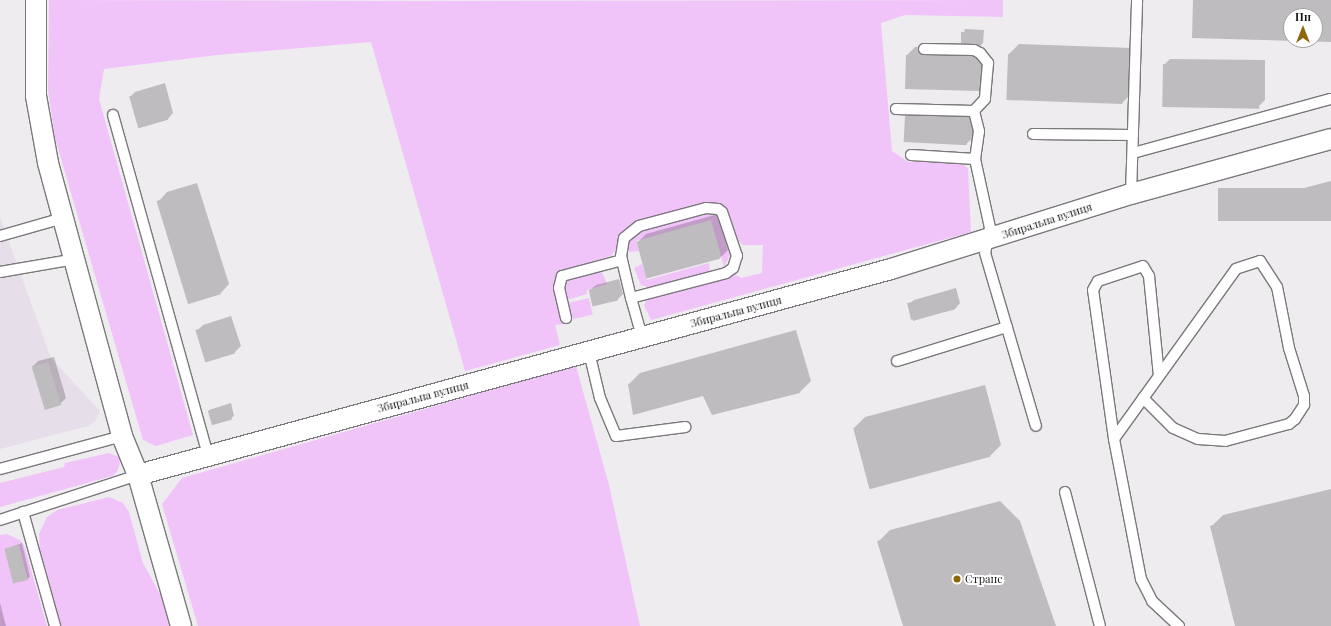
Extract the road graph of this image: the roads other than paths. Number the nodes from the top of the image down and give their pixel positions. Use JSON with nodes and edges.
{"nodes":[{"id":1,"x":36,"y":0,"type":"edge"},
{"id":2,"x":1137,"y":0,"type":"edge"},
{"id":3,"x":924,"y":49,"type":"dead end"},
{"id":4,"x":1331,"y":99,"type":"edge"},
{"id":5,"x":896,"y":109,"type":"dead end"},
{"id":6,"x":974,"y":111,"type":"junction"},
{"id":7,"x":113,"y":115,"type":"dead end"},
{"id":8,"x":1033,"y":134,"type":"dead end"},
{"id":9,"x":1133,"y":135,"type":"junction"},
{"id":10,"x":1331,"y":139,"type":"edge"},
{"id":11,"x":1133,"y":153,"type":"junction"},
{"id":12,"x":911,"y":155,"type":"dead end"},
{"id":13,"x":976,"y":159,"type":"junction"},
{"id":14,"x":1131,"y":194,"type":"junction"},
{"id":15,"x":63,"y":218,"type":"junction"},
{"id":16,"x":0,"y":236,"type":"edge"},
{"id":17,"x":988,"y":240,"type":"junction"},
{"id":18,"x":74,"y":258,"type":"junction"},
{"id":19,"x":622,"y":260,"type":"junction"},
{"id":20,"x":0,"y":272,"type":"edge"},
{"id":21,"x":631,"y":298,"type":"junction"},
{"id":22,"x":566,"y":318,"type":"dead end"},
{"id":23,"x":1007,"y":327,"type":"junction"},
{"id":24,"x":642,"y":337,"type":"junction"},
{"id":25,"x":588,"y":352,"type":"junction"},
{"id":26,"x":897,"y":360,"type":"dead end"},
{"id":27,"x":1159,"y":376,"type":"junction"},
{"id":28,"x":1143,"y":398,"type":"junction"},
{"id":29,"x":1036,"y":426,"type":"dead end"},
{"id":30,"x":684,"y":427,"type":"dead end"},
{"id":31,"x":122,"y":436,"type":"junction"},
{"id":32,"x":1114,"y":439,"type":"junction"},
{"id":33,"x":208,"y":456,"type":"junction"},
{"id":34,"x":0,"y":469,"type":"edge"},
{"id":35,"x":138,"y":475,"type":"junction"},
{"id":36,"x":1064,"y":492,"type":"dead end"},
{"id":37,"x":23,"y":512,"type":"junction"},
{"id":38,"x":0,"y":520,"type":"edge"},
{"id":39,"x":55,"y":626,"type":"edge"},
{"id":40,"x":181,"y":626,"type":"edge"},
{"id":41,"x":1100,"y":626,"type":"edge"},
{"id":42,"x":1179,"y":626,"type":"edge"}],
"edges":[{"from":1,"to":15,"type":"street"},
{"from":2,"to":9,"type":"lane"},
{"from":3,"to":6,"type":"lane"},
{"from":4,"to":11,"type":"lane"},
{"from":5,"to":6,"type":"lane"},
{"from":6,"to":13,"type":"lane"},
{"from":7,"to":33,"type":"lane"},
{"from":8,"to":9,"type":"lane"},
{"from":9,"to":11,"type":"lane"},
{"from":10,"to":14,"type":"street","name":"Збиральна вулиця"},
{"from":11,"to":14,"type":"lane"},
{"from":12,"to":13,"type":"lane"},
{"from":13,"to":17,"type":"lane"},
{"from":14,"to":17,"type":"street","name":"Збиральна вулиця"},
{"from":15,"to":16,"type":"lane"},
{"from":15,"to":18,"type":"street"},
{"from":17,"to":23,"type":"lane"},
{"from":17,"to":24,"type":"street","name":"Збиральна вулиця"},
{"from":18,"to":20,"type":"lane"},
{"from":18,"to":31,"type":"street"},
{"from":19,"to":21,"type":"lane"},
{"from":19,"to":21,"type":"lane"},
{"from":19,"to":22,"type":"lane"},
{"from":21,"to":24,"type":"lane"},
{"from":23,"to":26,"type":"lane"},
{"from":23,"to":29,"type":"lane"},
{"from":24,"to":25,"type":"street","name":"Збиральна вулиця"},
{"from":25,"to":30,"type":"lane"},
{"from":25,"to":33,"type":"street","name":"Збиральна вулиця"},
{"from":27,"to":28,"type":"lane"},
{"from":27,"to":28,"type":"lane"},
{"from":27,"to":32,"type":"lane"},
{"from":28,"to":32,"type":"lane"},
{"from":31,"to":34,"type":"lane"},
{"from":31,"to":35,"type":"street"},
{"from":32,"to":42,"type":"lane"},
{"from":33,"to":35,"type":"street","name":"Збиральна вулиця"},
{"from":35,"to":37,"type":"lane"},
{"from":35,"to":40,"type":"street"},
{"from":36,"to":41,"type":"lane"},
{"from":37,"to":38,"type":"lane"},
{"from":37,"to":39,"type":"lane"}]}
